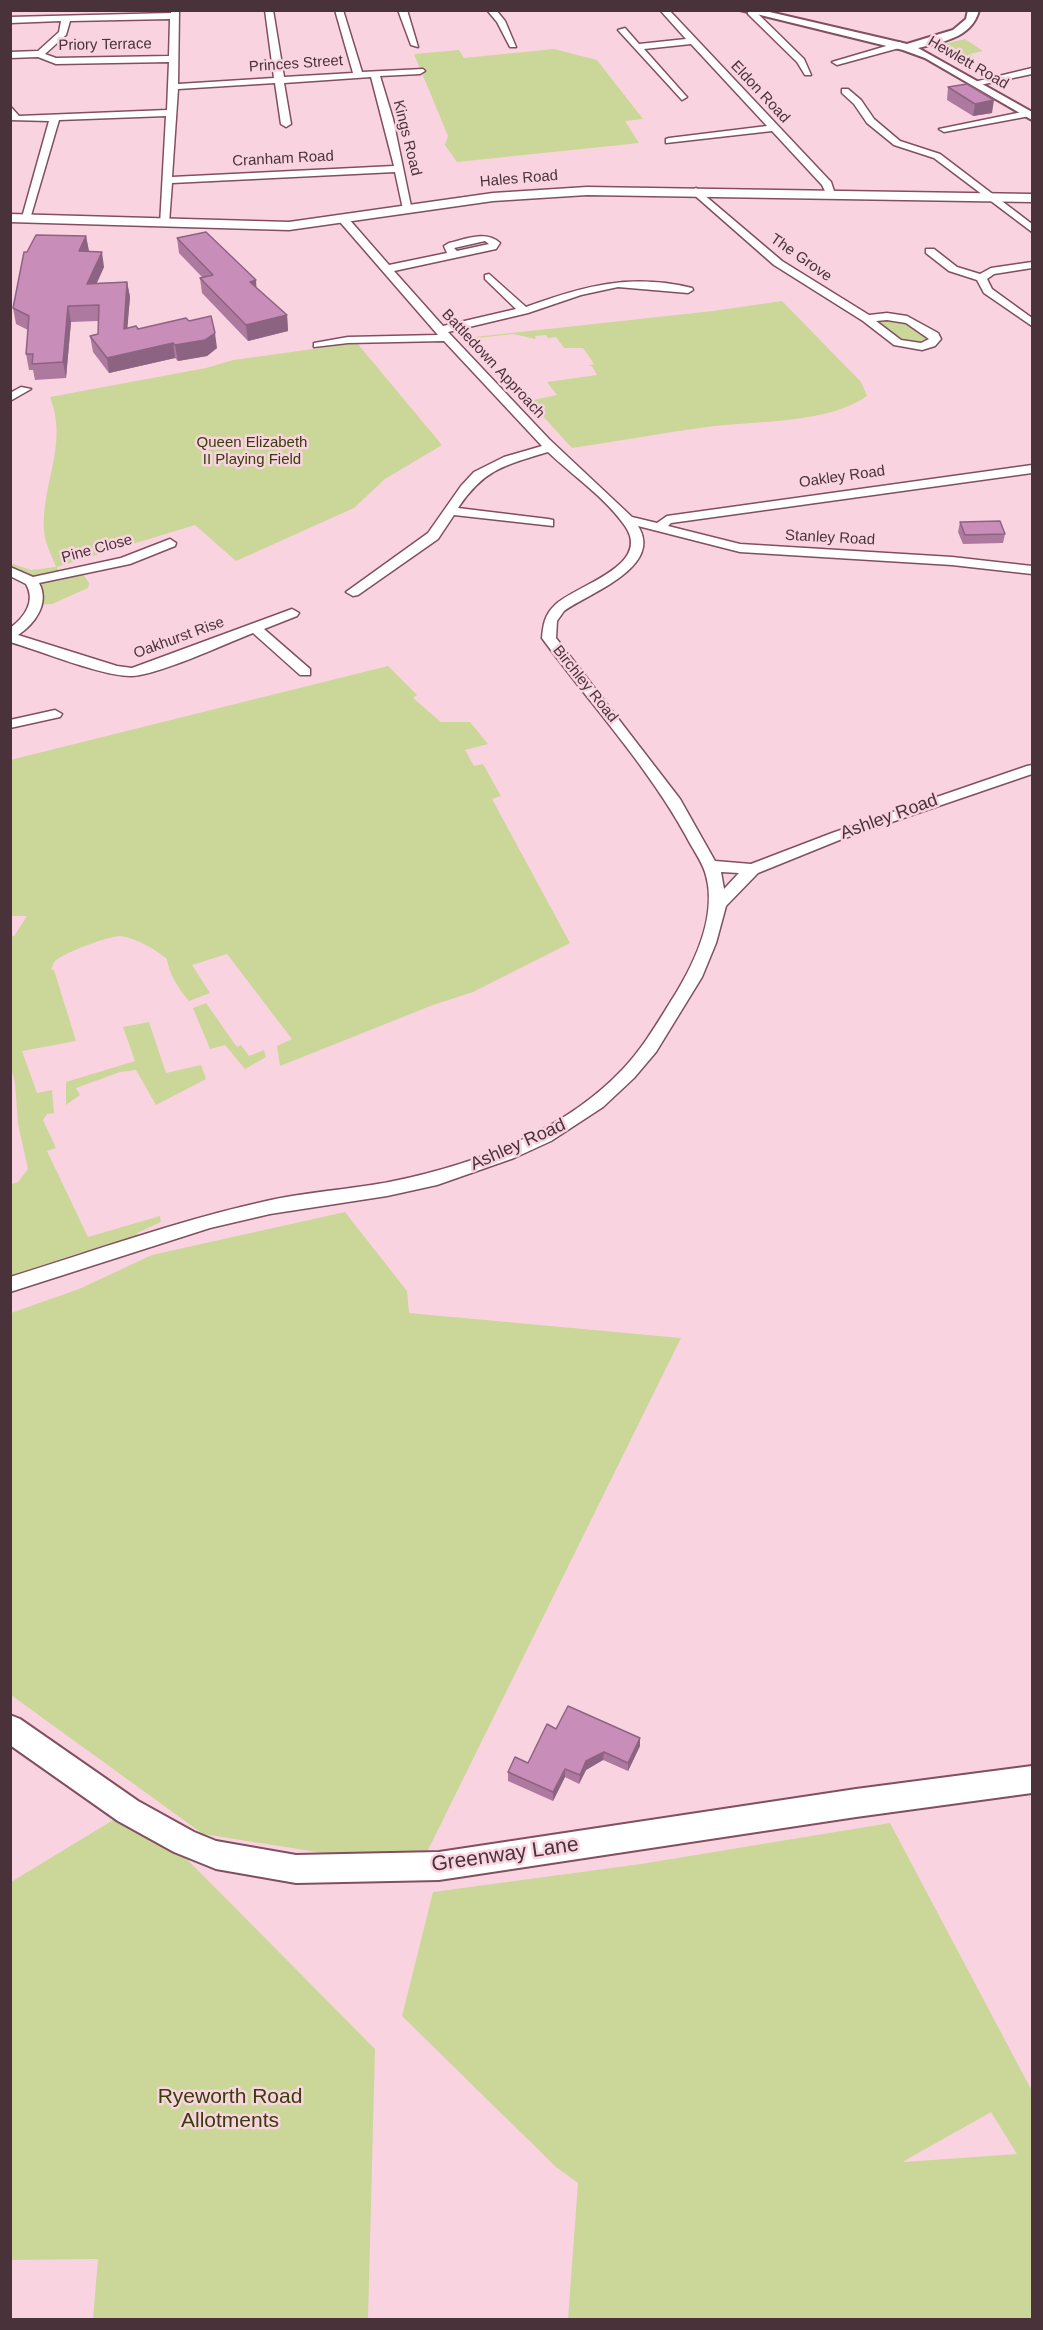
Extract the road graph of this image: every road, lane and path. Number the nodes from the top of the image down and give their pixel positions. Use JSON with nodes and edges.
{"nodes":[{"id":1,"x":269,"y":10,"type":"edge"},
{"id":2,"x":339,"y":10,"type":"edge"},
{"id":3,"x":402,"y":10,"type":"edge"},
{"id":4,"x":491,"y":10,"type":"edge"},
{"id":5,"x":664,"y":10,"type":"edge"},
{"id":6,"x":974,"y":10,"type":"edge"},
{"id":7,"x":748,"y":11,"type":"edge"},
{"id":8,"x":175,"y":13,"type":"edge"},
{"id":9,"x":66,"y":18,"type":"junction"},
{"id":10,"x":10,"y":20,"type":"edge"},
{"id":11,"x":622,"y":30,"type":"dead end"},
{"id":12,"x":692,"y":41,"type":"junction"},
{"id":13,"x":415,"y":45,"type":"dead end"},
{"id":14,"x":513,"y":45,"type":"dead end"},
{"id":15,"x":904,"y":46,"type":"junction"},
{"id":16,"x":637,"y":47,"type":"junction"},
{"id":17,"x":40,"y":54,"type":"junction"},
{"id":18,"x":10,"y":55,"type":"edge"},
{"id":19,"x":174,"y":59,"type":"junction"},
{"id":20,"x":837,"y":62,"type":"dead end"},
{"id":21,"x":420,"y":71,"type":"dead end"},
{"id":22,"x":1032,"y":71,"type":"edge"},
{"id":23,"x":808,"y":73,"type":"dead end"},
{"id":24,"x":375,"y":74,"type":"junction"},
{"id":25,"x":358,"y":75,"type":"junction"},
{"id":26,"x":281,"y":81,"type":"junction"},
{"id":27,"x":975,"y":83,"type":"junction"},
{"id":28,"x":174,"y":87,"type":"junction"},
{"id":29,"x":845,"y":91,"type":"dead end"},
{"id":30,"x":682,"y":97,"type":"dead end"},
{"id":31,"x":10,"y":109,"type":"edge"},
{"id":32,"x":172,"y":113,"type":"junction"},
{"id":33,"x":1030,"y":116,"type":"edge"},
{"id":34,"x":55,"y":118,"type":"junction"},
{"id":35,"x":286,"y":124,"type":"dead end"},
{"id":36,"x":773,"y":128,"type":"junction"},
{"id":37,"x":944,"y":129,"type":"dead end"},
{"id":38,"x":669,"y":141,"type":"dead end"},
{"id":39,"x":399,"y":169,"type":"junction"},
{"id":40,"x":168,"y":180,"type":"junction"},
{"id":41,"x":696,"y":191,"type":"junction"},
{"id":42,"x":832,"y":195,"type":"junction"},
{"id":43,"x":992,"y":198,"type":"junction"},
{"id":44,"x":1032,"y":198,"type":"edge"},
{"id":45,"x":408,"y":209,"type":"junction"},
{"id":46,"x":18,"y":218,"type":"edge"},
{"id":47,"x":344,"y":220,"type":"junction"},
{"id":48,"x":164,"y":223,"type":"junction"},
{"id":49,"x":1032,"y":229,"type":"edge"},
{"id":50,"x":930,"y":251,"type":"dead end"},
{"id":51,"x":456,"y":256,"type":"dead end"},
{"id":52,"x":1032,"y":266,"type":"edge"},
{"id":53,"x":387,"y":269,"type":"junction"},
{"id":54,"x":489,"y":277,"type":"dead end"},
{"id":55,"x":981,"y":278,"type":"junction"},
{"id":56,"x":688,"y":290,"type":"dead end"},
{"id":57,"x":524,"y":311,"type":"junction"},
{"id":58,"x":867,"y":319,"type":"junction"},
{"id":59,"x":1032,"y":323,"type":"edge"},
{"id":60,"x":445,"y":334,"type":"junction"},
{"id":61,"x":318,"y":345,"type":"dead end"},
{"id":62,"x":25,"y":389,"type":"dead end"},
{"id":63,"x":10,"y":398,"type":"edge"},
{"id":64,"x":550,"y":448,"type":"junction"},
{"id":65,"x":1032,"y":468,"type":"edge"},
{"id":66,"x":452,"y":511,"type":"junction"},
{"id":67,"x":629,"y":520,"type":"junction"},
{"id":68,"x":548,"y":523,"type":"dead end"},
{"id":69,"x":660,"y":527,"type":"junction"},
{"id":70,"x":170,"y":543,"type":"dead end"},
{"id":71,"x":1032,"y":570,"type":"edge"},
{"id":72,"x":10,"y":571,"type":"edge"},
{"id":73,"x":32,"y":581,"type":"junction"},
{"id":74,"x":353,"y":592,"type":"dead end"},
{"id":75,"x":292,"y":613,"type":"dead end"},
{"id":76,"x":255,"y":628,"type":"junction"},
{"id":77,"x":10,"y":636,"type":"edge"},
{"id":78,"x":305,"y":672,"type":"dead end"},
{"id":79,"x":55,"y":714,"type":"dead end"},
{"id":80,"x":10,"y":724,"type":"edge"},
{"id":81,"x":1032,"y":769,"type":"edge"},
{"id":82,"x":710,"y":866,"type":"junction"},
{"id":83,"x":752,"y":869,"type":"junction"},
{"id":84,"x":718,"y":904,"type":"junction"},
{"id":85,"x":10,"y":1285,"type":"edge"},
{"id":86,"x":10,"y":1728,"type":"edge"},
{"id":87,"x":1032,"y":1780,"type":"edge"}],
"edges":[{"from":1,"to":26,"type":"street"},
{"from":2,"to":25,"type":"street"},
{"from":3,"to":13,"type":"street"},
{"from":4,"to":14,"type":"street"},
{"from":5,"to":12,"type":"street","name":"Eldon Road"},
{"from":6,"to":15,"type":"street"},
{"from":7,"to":15,"type":"street","name":"Hewlett Road"},
{"from":7,"to":23,"type":"street"},
{"from":8,"to":9,"type":"street"},
{"from":8,"to":19,"type":"street"},
{"from":9,"to":10,"type":"street"},
{"from":9,"to":17,"type":"street"},
{"from":11,"to":16,"type":"street"},
{"from":12,"to":16,"type":"street"},
{"from":12,"to":36,"type":"street","name":"Eldon Road"},
{"from":15,"to":20,"type":"street"},
{"from":15,"to":27,"type":"street","name":"Hewlett Road"},
{"from":16,"to":30,"type":"street"},
{"from":17,"to":18,"type":"street","name":"Priory Terrace"},
{"from":17,"to":19,"type":"street","name":"Priory Terrace"},
{"from":19,"to":28,"type":"street"},
{"from":21,"to":24,"type":"street","name":"Princes Street"},
{"from":22,"to":27,"type":"street"},
{"from":24,"to":25,"type":"street","name":"Princes Street"},
{"from":24,"to":39,"type":"street","name":"Kings Road"},
{"from":25,"to":26,"type":"street","name":"Princes Street"},
{"from":26,"to":28,"type":"street","name":"Princes Street"},
{"from":26,"to":35,"type":"street"},
{"from":27,"to":33,"type":"street","name":"Hewlett Road"},
{"from":28,"to":32,"type":"street"},
{"from":29,"to":43,"type":"street"},
{"from":31,"to":34,"type":"street"},
{"from":32,"to":34,"type":"street"},
{"from":32,"to":40,"type":"street"},
{"from":33,"to":37,"type":"street"},
{"from":34,"to":46,"type":"street"},
{"from":36,"to":38,"type":"street"},
{"from":36,"to":42,"type":"street","name":"Eldon Road"},
{"from":39,"to":40,"type":"street","name":"Cranham Road"},
{"from":39,"to":45,"type":"street","name":"Kings Road"},
{"from":40,"to":48,"type":"street"},
{"from":41,"to":42,"type":"main road","name":"Hales Road"},
{"from":41,"to":45,"type":"main road","name":"Hales Road"},
{"from":41,"to":58,"type":"street","name":"The Grove"},
{"from":42,"to":43,"type":"main road","name":"Hales Road"},
{"from":43,"to":44,"type":"main road","name":"Hales Road"},
{"from":43,"to":49,"type":"street"},
{"from":45,"to":47,"type":"main road","name":"Hales Road"},
{"from":46,"to":48,"type":"main road","name":"Hales Road"},
{"from":47,"to":48,"type":"main road","name":"Hales Road"},
{"from":47,"to":53,"type":"street","name":"Battledown Approach"},
{"from":50,"to":55,"type":"street"},
{"from":51,"to":53,"type":"street"},
{"from":52,"to":55,"type":"street"},
{"from":53,"to":60,"type":"street","name":"Battledown Approach"},
{"from":54,"to":57,"type":"street"},
{"from":55,"to":59,"type":"street"},
{"from":56,"to":57,"type":"street"},
{"from":57,"to":60,"type":"street"},
{"from":58,"to":58,"type":"street","name":"The Grove"},
{"from":60,"to":61,"type":"street"},
{"from":60,"to":64,"type":"street","name":"Battledown Approach"},
{"from":62,"to":63,"type":"street"},
{"from":64,"to":66,"type":"street"},
{"from":64,"to":67,"type":"street","name":"Battledown Approach"},
{"from":65,"to":69,"type":"street","name":"Oakley Road"},
{"from":66,"to":68,"type":"street"},
{"from":66,"to":74,"type":"street"},
{"from":67,"to":69,"type":"street","name":"Stanley Road"},
{"from":67,"to":82,"type":"street","name":"Birchley Road"},
{"from":69,"to":71,"type":"street","name":"Stanley Road"},
{"from":70,"to":73,"type":"street","name":"Pine Close"},
{"from":72,"to":73,"type":"street"},
{"from":73,"to":77,"type":"street"},
{"from":75,"to":76,"type":"street","name":"Oakhurst Rise"},
{"from":76,"to":77,"type":"street","name":"Oakhurst Rise"},
{"from":76,"to":78,"type":"street"},
{"from":79,"to":80,"type":"street"},
{"from":81,"to":83,"type":"street","name":"Ashley Road"},
{"from":82,"to":83,"type":"street"},
{"from":82,"to":84,"type":"street","name":"Birchley Road"},
{"from":83,"to":84,"type":"street","name":"Ashley Road"},
{"from":84,"to":85,"type":"street","name":"Ashley Road"},
{"from":86,"to":87,"type":"street","name":"Greenway Lane"}]}
